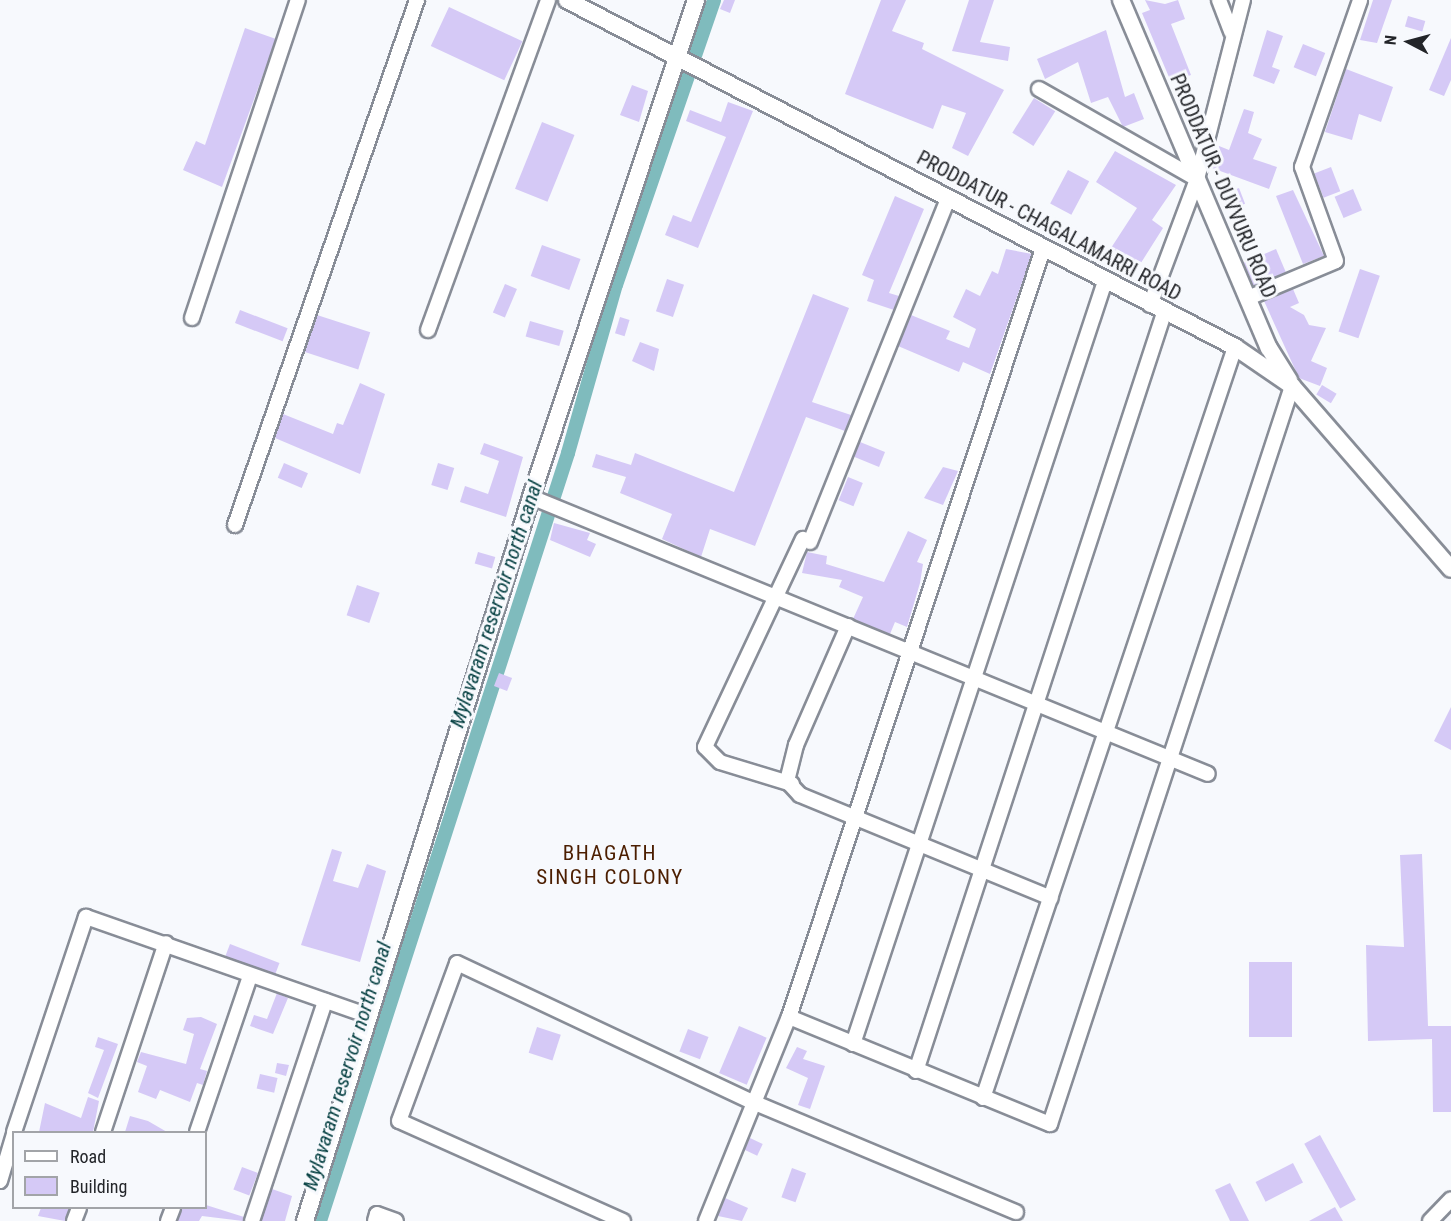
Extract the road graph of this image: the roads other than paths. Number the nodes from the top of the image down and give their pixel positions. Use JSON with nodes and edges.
{"nodes":[{"id":1,"x":298,"y":0,"type":"edge"},
{"id":2,"x":417,"y":0,"type":"edge"},
{"id":3,"x":548,"y":0,"type":"edge"},
{"id":4,"x":567,"y":0,"type":"edge"},
{"id":5,"x":696,"y":0,"type":"edge"},
{"id":6,"x":1121,"y":0,"type":"edge"},
{"id":7,"x":1220,"y":0,"type":"edge"},
{"id":8,"x":1243,"y":0,"type":"edge"},
{"id":9,"x":1360,"y":0,"type":"edge"},
{"id":10,"x":1232,"y":32,"type":"junction"},
{"id":11,"x":680,"y":54,"type":"junction"},
{"id":12,"x":1039,"y":88,"type":"dead end"},
{"id":13,"x":1197,"y":179,"type":"junction"},
{"id":14,"x":948,"y":198,"type":"junction"},
{"id":15,"x":1043,"y":249,"type":"junction"},
{"id":16,"x":1105,"y":280,"type":"junction"},
{"id":17,"x":1248,"y":298,"type":"junction"},
{"id":18,"x":1157,"y":307,"type":"junction"},
{"id":19,"x":192,"y":318,"type":"dead end"},
{"id":20,"x":428,"y":330,"type":"dead end"},
{"id":21,"x":1235,"y":347,"type":"junction"},
{"id":22,"x":1293,"y":386,"type":"junction"},
{"id":23,"x":531,"y":497,"type":"junction"},
{"id":24,"x":235,"y":525,"type":"dead end"},
{"id":25,"x":1451,"y":569,"type":"edge"},
{"id":26,"x":775,"y":597,"type":"junction"},
{"id":27,"x":848,"y":626,"type":"junction"},
{"id":28,"x":910,"y":650,"type":"junction"},
{"id":29,"x":975,"y":676,"type":"junction"},
{"id":30,"x":1035,"y":701,"type":"junction"},
{"id":31,"x":1107,"y":731,"type":"junction"},
{"id":32,"x":1171,"y":758,"type":"junction"},
{"id":33,"x":1208,"y":774,"type":"dead end"},
{"id":34,"x":792,"y":784,"type":"junction"},
{"id":35,"x":855,"y":816,"type":"junction"},
{"id":36,"x":918,"y":844,"type":"junction"},
{"id":37,"x":980,"y":871,"type":"junction"},
{"id":38,"x":1051,"y":898,"type":"junction"},
{"id":39,"x":166,"y":943,"type":"junction"},
{"id":40,"x":250,"y":976,"type":"junction"},
{"id":41,"x":325,"y":1001,"type":"junction"},
{"id":42,"x":369,"y":1016,"type":"junction"},
{"id":43,"x":789,"y":1017,"type":"junction"},
{"id":44,"x":852,"y":1044,"type":"junction"},
{"id":45,"x":916,"y":1071,"type":"junction"},
{"id":46,"x":983,"y":1098,"type":"junction"},
{"id":47,"x":755,"y":1102,"type":"junction"},
{"id":48,"x":15,"y":1131,"type":"edge"},
{"id":49,"x":103,"y":1131,"type":"edge"},
{"id":50,"x":197,"y":1131,"type":"edge"},
{"id":51,"x":12,"y":1140,"type":"edge"},
{"id":52,"x":0,"y":1181,"type":"edge"},
{"id":53,"x":1451,"y":1199,"type":"edge"},
{"id":54,"x":1016,"y":1212,"type":"dead end"},
{"id":55,"x":252,"y":1221,"type":"edge"},
{"id":56,"x":305,"y":1221,"type":"edge"},
{"id":57,"x":375,"y":1221,"type":"edge"},
{"id":58,"x":396,"y":1221,"type":"edge"},
{"id":59,"x":623,"y":1221,"type":"edge"},
{"id":60,"x":706,"y":1221,"type":"edge"},
{"id":61,"x":1430,"y":1221,"type":"edge"}],
"edges":[{"from":1,"to":19,"type":"street"},
{"from":2,"to":24,"type":"street"},
{"from":3,"to":20,"type":"street"},
{"from":4,"to":11,"type":"main road","name":"PRODDATUR - CHAGALAMARRI ROAD"},
{"from":5,"to":11,"type":"main road"},
{"from":6,"to":13,"type":"main road","name":"PRODDATUR - DUVVURU ROAD"},
{"from":7,"to":10,"type":"street"},
{"from":8,"to":10,"type":"street"},
{"from":9,"to":17,"type":"street"},
{"from":10,"to":13,"type":"street"},
{"from":11,"to":14,"type":"main road","name":"PRODDATUR - CHAGALAMARRI ROAD"},
{"from":11,"to":23,"type":"main road"},
{"from":12,"to":13,"type":"street"},
{"from":13,"to":17,"type":"main road","name":"PRODDATUR - DUVVURU ROAD"},
{"from":13,"to":18,"type":"street"},
{"from":14,"to":15,"type":"main road","name":"PRODDATUR - CHAGALAMARRI ROAD"},
{"from":14,"to":26,"type":"street"},
{"from":15,"to":16,"type":"main road","name":"PRODDATUR - CHAGALAMARRI ROAD"},
{"from":15,"to":28,"type":"street"},
{"from":16,"to":18,"type":"main road","name":"PRODDATUR - CHAGALAMARRI ROAD"},
{"from":16,"to":29,"type":"street"},
{"from":17,"to":22,"type":"main road","name":"PRODDATUR - DUVVURU ROAD"},
{"from":18,"to":21,"type":"main road","name":"PRODDATUR - CHAGALAMARRI ROAD"},
{"from":18,"to":30,"type":"street"},
{"from":21,"to":22,"type":"main road","name":"PRODDATUR - CHAGALAMARRI ROAD"},
{"from":21,"to":31,"type":"street"},
{"from":22,"to":25,"type":"main road","name":"PRODDATUR - CHAGALAMARRI ROAD"},
{"from":22,"to":32,"type":"street"},
{"from":23,"to":26,"type":"street"},
{"from":23,"to":42,"type":"main road"},
{"from":26,"to":27,"type":"street"},
{"from":26,"to":34,"type":"street"},
{"from":27,"to":28,"type":"street"},
{"from":27,"to":34,"type":"street"},
{"from":28,"to":29,"type":"street"},
{"from":28,"to":35,"type":"street"},
{"from":29,"to":30,"type":"street"},
{"from":29,"to":36,"type":"street"},
{"from":30,"to":31,"type":"street"},
{"from":30,"to":37,"type":"street"},
{"from":31,"to":32,"type":"street"},
{"from":31,"to":38,"type":"street"},
{"from":32,"to":33,"type":"street"},
{"from":32,"to":46,"type":"street"},
{"from":34,"to":35,"type":"street"},
{"from":35,"to":36,"type":"street"},
{"from":35,"to":43,"type":"street"},
{"from":36,"to":37,"type":"street"},
{"from":36,"to":44,"type":"street"},
{"from":37,"to":38,"type":"street"},
{"from":37,"to":45,"type":"street"},
{"from":38,"to":46,"type":"street"},
{"from":39,"to":40,"type":"street"},
{"from":39,"to":48,"type":"street"},
{"from":39,"to":49,"type":"street"},
{"from":40,"to":41,"type":"street"},
{"from":40,"to":50,"type":"street"},
{"from":41,"to":42,"type":"street"},
{"from":41,"to":55,"type":"street"},
{"from":42,"to":56,"type":"main road"},
{"from":43,"to":44,"type":"street"},
{"from":43,"to":47,"type":"street"},
{"from":44,"to":45,"type":"street"},
{"from":45,"to":46,"type":"street"},
{"from":47,"to":54,"type":"street"},
{"from":47,"to":59,"type":"street"},
{"from":47,"to":60,"type":"street"},
{"from":51,"to":52,"type":"street"},
{"from":53,"to":61,"type":"street"},
{"from":57,"to":58,"type":"street"}]}
